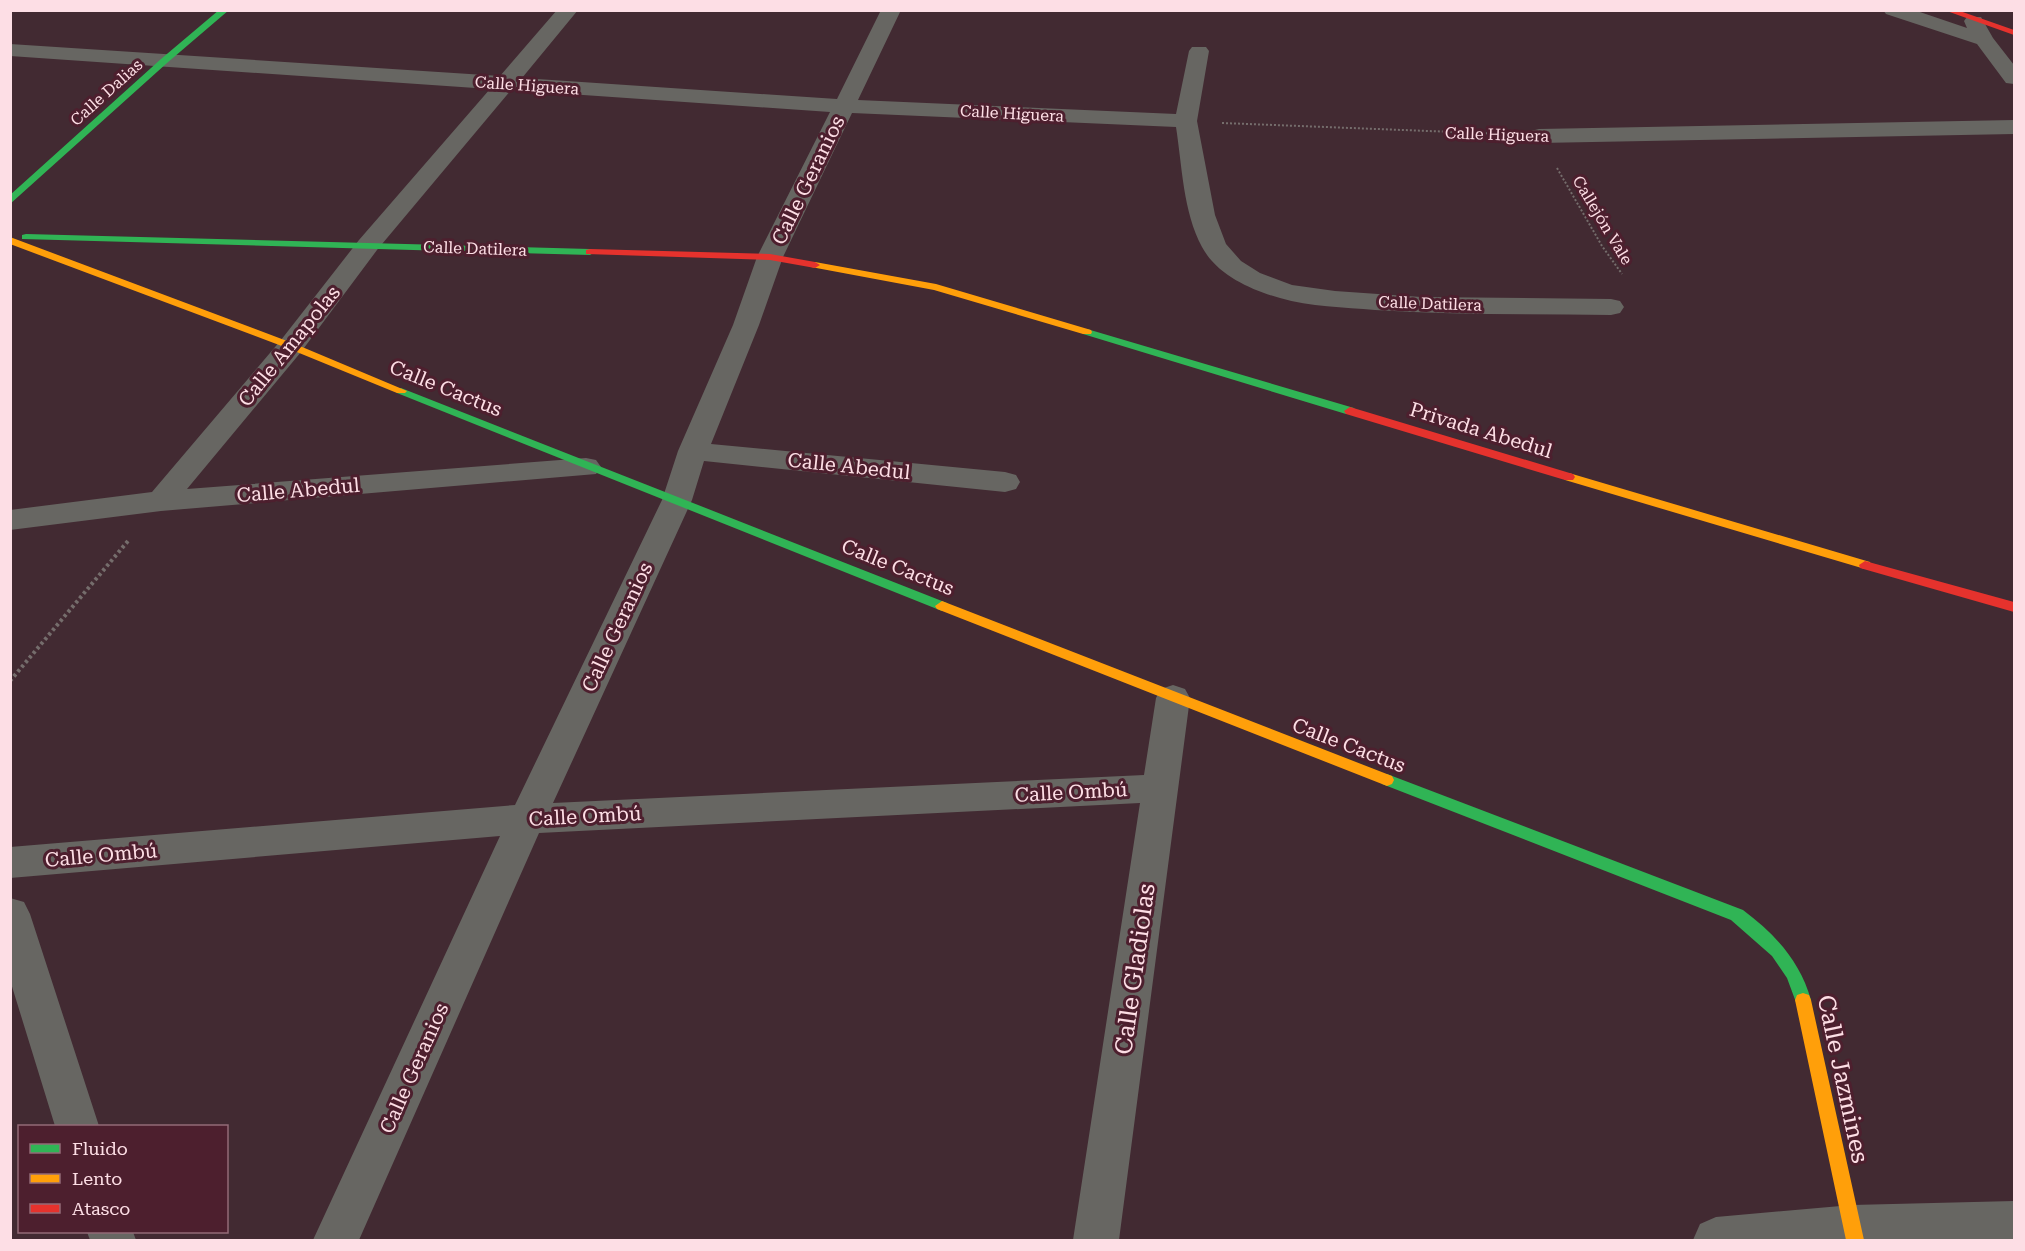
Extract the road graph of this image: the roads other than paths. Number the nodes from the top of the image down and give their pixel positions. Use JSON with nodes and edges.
{"nodes":[{"id":1,"x":225,"y":10,"type":"edge"},
{"id":2,"x":568,"y":10,"type":"edge"},
{"id":3,"x":891,"y":10,"type":"edge"},
{"id":4,"x":1893,"y":10,"type":"edge"},
{"id":5,"x":1948,"y":10,"type":"edge"},
{"id":6,"x":1972,"y":18,"type":"junction"},
{"id":7,"x":2014,"y":33,"type":"edge"},
{"id":8,"x":1984,"y":40,"type":"junction"},
{"id":9,"x":10,"y":50,"type":"edge"},
{"id":10,"x":1199,"y":51,"type":"dead end"},
{"id":11,"x":164,"y":61,"type":"junction"},
{"id":12,"x":2014,"y":78,"type":"edge"},
{"id":13,"x":507,"y":84,"type":"junction"},
{"id":14,"x":844,"y":106,"type":"junction"},
{"id":15,"x":1186,"y":121,"type":"junction"},
{"id":16,"x":2014,"y":127,"type":"edge"},
{"id":17,"x":1539,"y":136,"type":"road end"},
{"id":18,"x":10,"y":201,"type":"edge"},
{"id":19,"x":10,"y":239,"type":"edge"},
{"id":20,"x":368,"y":245,"type":"junction"},
{"id":21,"x":770,"y":257,"type":"junction"},
{"id":22,"x":936,"y":287,"type":"joint"},
{"id":23,"x":1611,"y":308,"type":"road end"},
{"id":24,"x":291,"y":346,"type":"junction"},
{"id":25,"x":693,"y":451,"type":"junction"},
{"id":26,"x":586,"y":467,"type":"junction"},
{"id":27,"x":1005,"y":482,"type":"dead end"},
{"id":28,"x":677,"y":500,"type":"junction"},
{"id":29,"x":161,"y":501,"type":"junction"},
{"id":30,"x":10,"y":520,"type":"edge"},
{"id":31,"x":2014,"y":607,"type":"edge"},
{"id":32,"x":1173,"y":698,"type":"junction"},
{"id":33,"x":1161,"y":788,"type":"junction"},
{"id":34,"x":527,"y":819,"type":"junction"},
{"id":35,"x":10,"y":863,"type":"edge"},
{"id":36,"x":10,"y":915,"type":"edge"},
{"id":37,"x":1767,"y":935,"type":"joint"},
{"id":38,"x":77,"y":1125,"type":"edge"},
{"id":39,"x":2014,"y":1223,"type":"edge"},
{"id":40,"x":1854,"y":1234,"type":"edge"},
{"id":41,"x":336,"y":1240,"type":"edge"},
{"id":42,"x":1096,"y":1240,"type":"edge"},
{"id":43,"x":1716,"y":1240,"type":"edge"}],
"edges":[{"from":1,"to":11,"type":"street","name":"Calle Dalias"},
{"from":2,"to":13,"type":"street","name":"Calle Amapolas"},
{"from":3,"to":14,"type":"street","name":"Calle Geranios"},
{"from":4,"to":8,"type":"street"},
{"from":5,"to":6,"type":"street"},
{"from":6,"to":7,"type":"street"},
{"from":6,"to":8,"type":"street"},
{"from":8,"to":12,"type":"street"},
{"from":9,"to":11,"type":"street","name":"Calle Higuera"},
{"from":10,"to":15,"type":"street"},
{"from":11,"to":13,"type":"street","name":"Calle Higuera"},
{"from":11,"to":18,"type":"street","name":"Calle Dalias"},
{"from":13,"to":14,"type":"street","name":"Calle Higuera"},
{"from":13,"to":20,"type":"street","name":"Calle Amapolas"},
{"from":14,"to":15,"type":"street","name":"Calle Higuera"},
{"from":14,"to":21,"type":"street","name":"Calle Geranios"},
{"from":15,"to":23,"type":"street","name":"Calle Datilera"},
{"from":16,"to":17,"type":"street","name":"Calle Higuera"},
{"from":19,"to":20,"type":"street","name":"Calle Datilera"},
{"from":19,"to":24,"type":"street","name":"Calle Cactus"},
{"from":20,"to":21,"type":"street","name":"Calle Datilera"},
{"from":20,"to":24,"type":"street","name":"Calle Amapolas"},
{"from":21,"to":22,"type":"street","name":"Calle Datilera"},
{"from":21,"to":25,"type":"street","name":"Calle Geranios"},
{"from":22,"to":31,"type":"street","name":"Privada Abedul"},
{"from":24,"to":26,"type":"street","name":"Calle Cactus"},
{"from":24,"to":29,"type":"street","name":"Calle Amapolas"},
{"from":25,"to":27,"type":"street","name":"Calle Abedul"},
{"from":25,"to":28,"type":"street","name":"Calle Geranios"},
{"from":26,"to":28,"type":"street","name":"Calle Cactus"},
{"from":26,"to":29,"type":"street","name":"Calle Abedul"},
{"from":28,"to":32,"type":"street","name":"Calle Cactus"},
{"from":28,"to":34,"type":"street","name":"Calle Geranios"},
{"from":29,"to":30,"type":"street","name":"Calle Abedul"},
{"from":32,"to":33,"type":"street","name":"Calle Gladiolas"},
{"from":32,"to":37,"type":"street","name":"Calle Cactus"},
{"from":33,"to":34,"type":"street","name":"Calle Ombú"},
{"from":33,"to":42,"type":"street","name":"Calle Gladiolas"},
{"from":34,"to":35,"type":"street","name":"Calle Ombú"},
{"from":34,"to":41,"type":"street","name":"Calle Geranios"},
{"from":36,"to":38,"type":"street"},
{"from":37,"to":40,"type":"street","name":"Calle Jazmines"},
{"from":39,"to":40,"type":"street"},
{"from":40,"to":43,"type":"street"}]}
